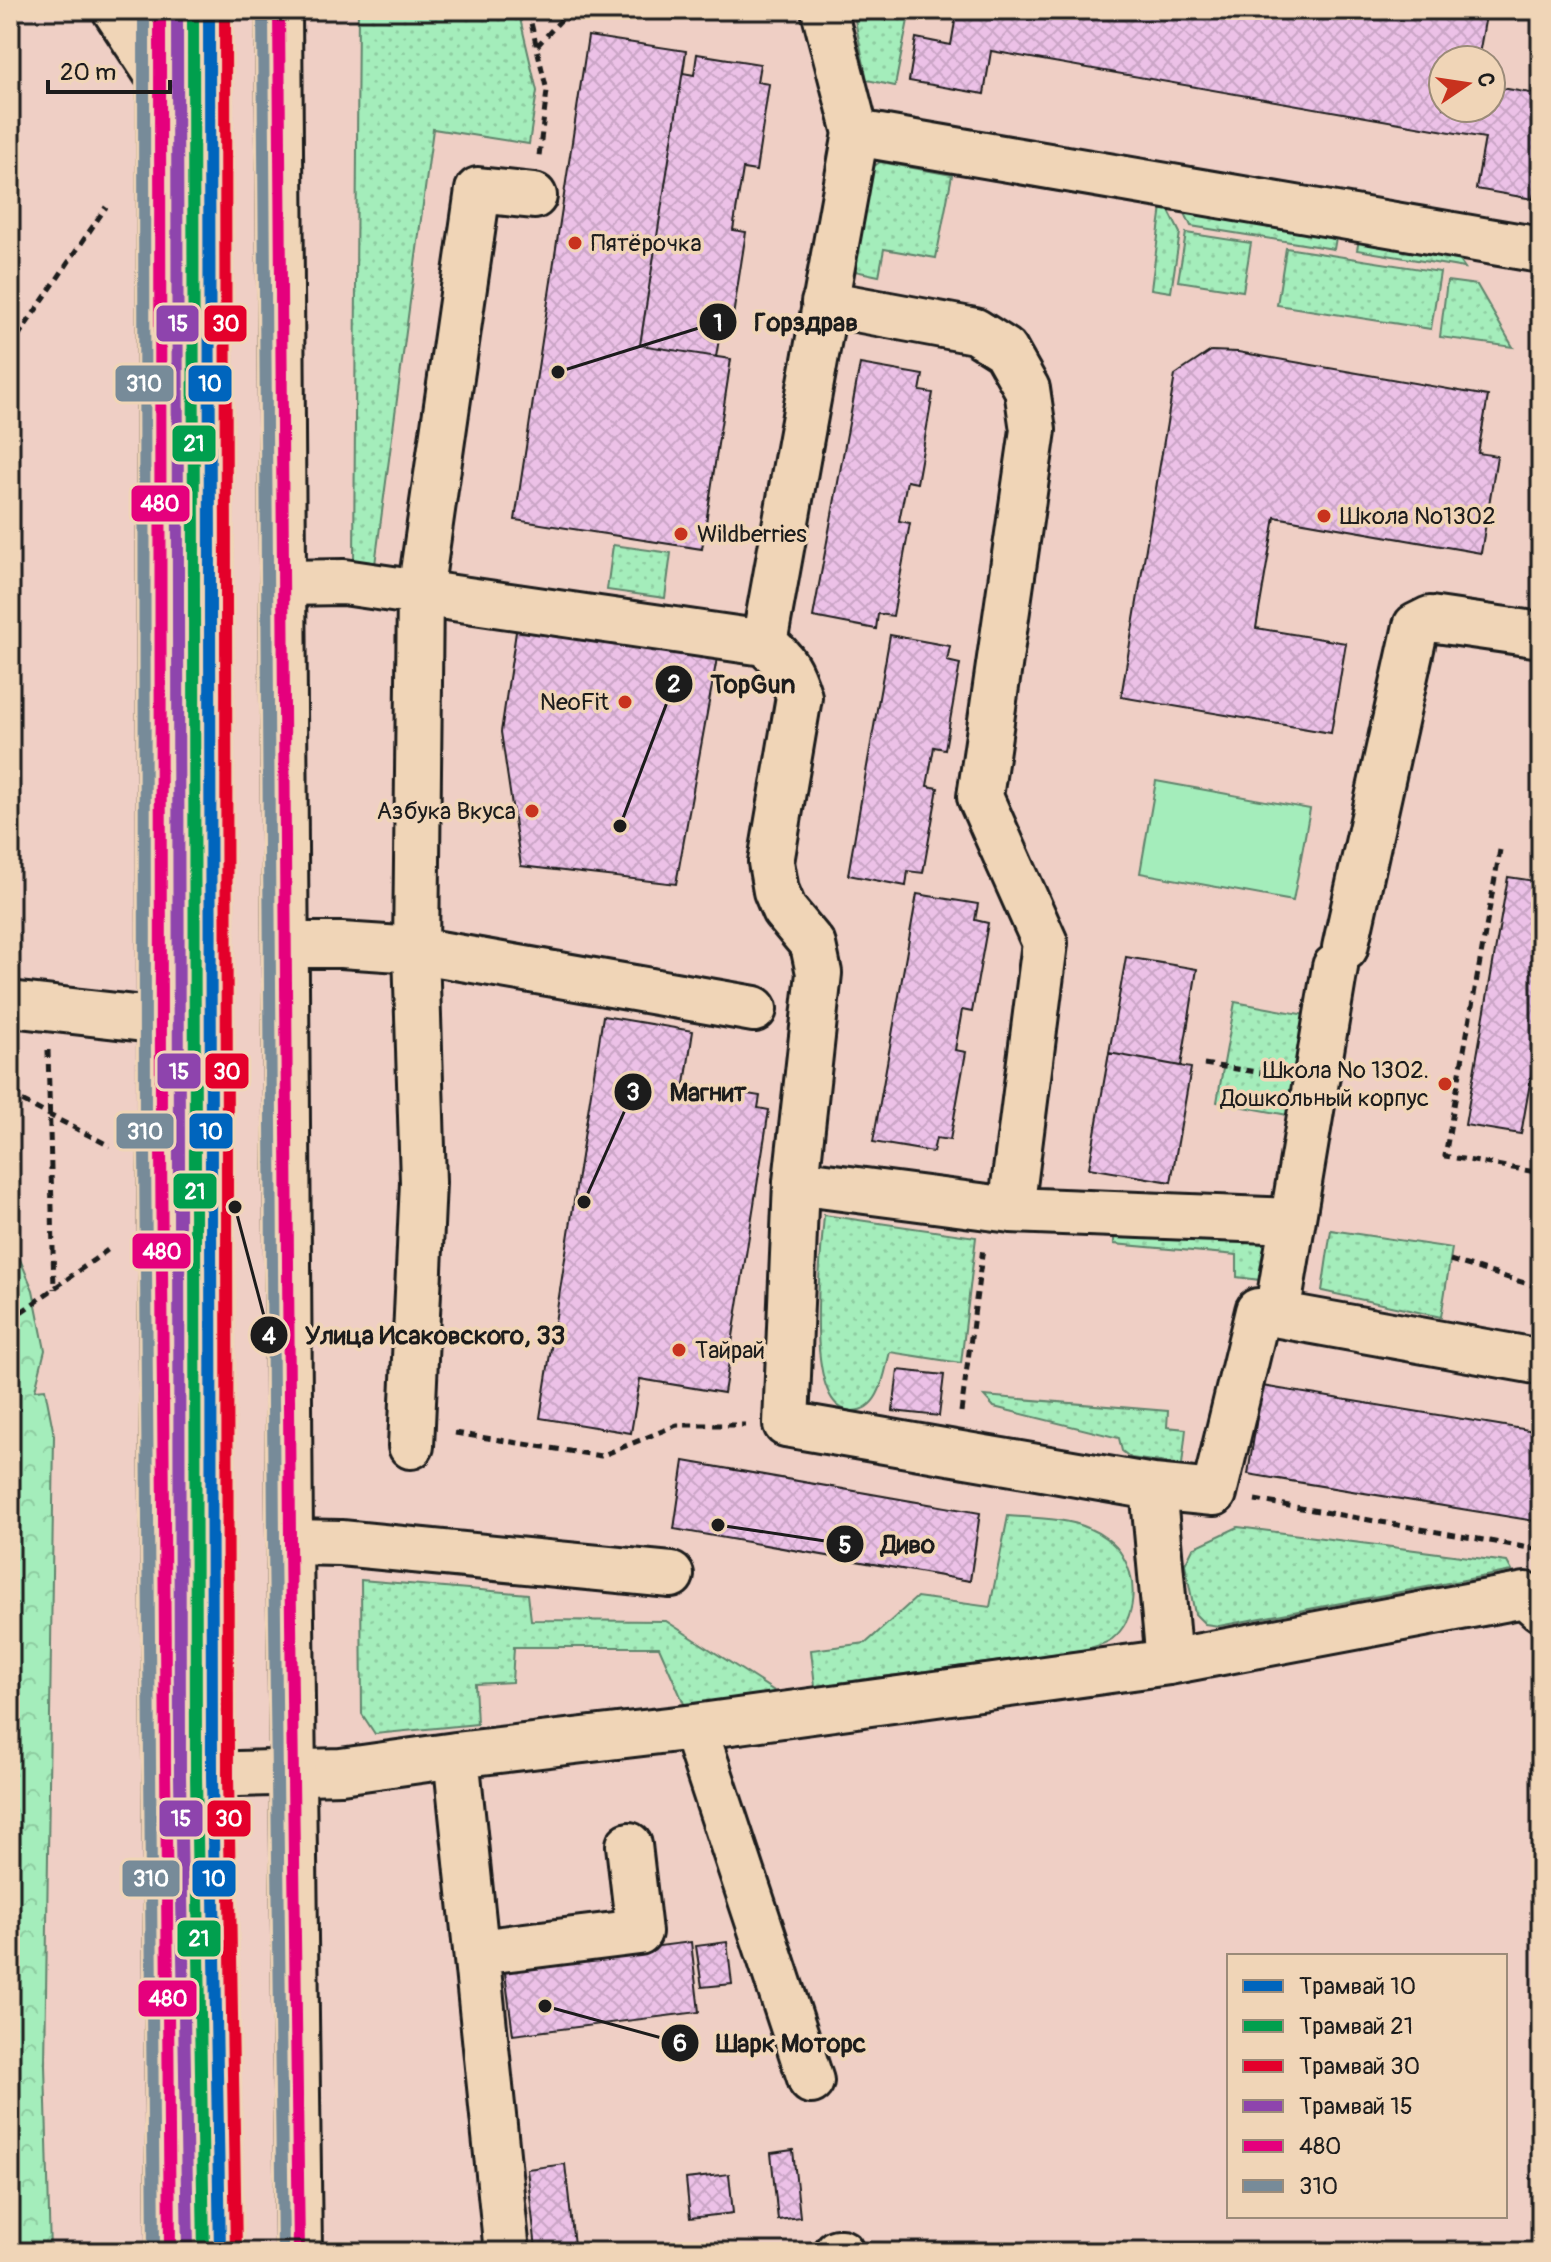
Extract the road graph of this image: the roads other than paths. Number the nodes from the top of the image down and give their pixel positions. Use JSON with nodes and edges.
{"nodes":[{"id":1,"x":115,"y":10,"type":"edge"},
{"id":2,"x":160,"y":10,"type":"edge"},
{"id":3,"x":279,"y":10,"type":"edge"},
{"id":4,"x":824,"y":10,"type":"edge"},
{"id":5,"x":159,"y":77,"type":"junction"},
{"id":6,"x":856,"y":133,"type":"junction"},
{"id":7,"x":534,"y":196,"type":"road end"},
{"id":8,"x":1541,"y":246,"type":"edge"},
{"id":9,"x":824,"y":303,"type":"junction"},
{"id":10,"x":284,"y":583,"type":"junction"},
{"id":11,"x":420,"y":593,"type":"junction"},
{"id":12,"x":1541,"y":635,"type":"edge"},
{"id":13,"x":764,"y":643,"type":"junction"},
{"id":14,"x":286,"y":945,"type":"junction"},
{"id":15,"x":416,"y":950,"type":"junction"},
{"id":16,"x":29,"y":1007,"type":"edge"},
{"id":17,"x":754,"y":1009,"type":"dead end"},
{"id":18,"x":162,"y":1021,"type":"junction"},
{"id":19,"x":796,"y":1182,"type":"junction"},
{"id":20,"x":999,"y":1209,"type":"junction"},
{"id":21,"x":1292,"y":1221,"type":"junction"},
{"id":22,"x":1277,"y":1314,"type":"junction"},
{"id":23,"x":1541,"y":1362,"type":"edge"},
{"id":24,"x":412,"y":1436,"type":"road end"},
{"id":25,"x":1153,"y":1487,"type":"junction"},
{"id":26,"x":290,"y":1542,"type":"junction"},
{"id":27,"x":671,"y":1575,"type":"dead end"},
{"id":28,"x":1541,"y":1609,"type":"edge"},
{"id":29,"x":1169,"y":1662,"type":"junction"},
{"id":30,"x":694,"y":1727,"type":"junction"},
{"id":31,"x":456,"y":1755,"type":"junction"},
{"id":32,"x":293,"y":1774,"type":"junction"},
{"id":33,"x":167,"y":1776,"type":"junction"},
{"id":34,"x":629,"y":1845,"type":"dead end"},
{"id":35,"x":477,"y":1952,"type":"junction"},
{"id":36,"x":811,"y":2081,"type":"dead end"},
{"id":37,"x":170,"y":2252,"type":"edge"},
{"id":38,"x":299,"y":2252,"type":"edge"},
{"id":39,"x":507,"y":2252,"type":"edge"}],
"edges":[{"from":1,"to":5,"type":"main road"},
{"from":2,"to":5,"type":"main road"},
{"from":3,"to":10,"type":"main road"},
{"from":4,"to":6,"type":"main road"},
{"from":5,"to":18,"type":"main road"},
{"from":6,"to":8,"type":"main road"},
{"from":6,"to":9,"type":"main road"},
{"from":7,"to":11,"type":"main road"},
{"from":9,"to":13,"type":"main road"},
{"from":9,"to":20,"type":"main road"},
{"from":10,"to":11,"type":"main road"},
{"from":10,"to":14,"type":"main road"},
{"from":11,"to":13,"type":"main road"},
{"from":11,"to":15,"type":"main road"},
{"from":12,"to":21,"type":"main road"},
{"from":13,"to":19,"type":"main road"},
{"from":14,"to":15,"type":"main road"},
{"from":14,"to":26,"type":"main road"},
{"from":15,"to":17,"type":"main road"},
{"from":15,"to":24,"type":"main road"},
{"from":16,"to":18,"type":"main road"},
{"from":18,"to":33,"type":"main road"},
{"from":19,"to":20,"type":"main road"},
{"from":19,"to":25,"type":"main road"},
{"from":20,"to":21,"type":"main road"},
{"from":21,"to":22,"type":"main road"},
{"from":22,"to":23,"type":"main road"},
{"from":22,"to":25,"type":"main road"},
{"from":25,"to":29,"type":"main road"},
{"from":26,"to":27,"type":"main road"},
{"from":26,"to":32,"type":"main road"},
{"from":28,"to":29,"type":"main road"},
{"from":29,"to":30,"type":"main road"},
{"from":30,"to":31,"type":"main road"},
{"from":30,"to":36,"type":"main road"},
{"from":31,"to":32,"type":"main road"},
{"from":31,"to":35,"type":"main road"},
{"from":32,"to":33,"type":"main road"},
{"from":32,"to":38,"type":"main road"},
{"from":33,"to":37,"type":"main road"},
{"from":34,"to":35,"type":"main road"},
{"from":35,"to":39,"type":"main road"}]}
